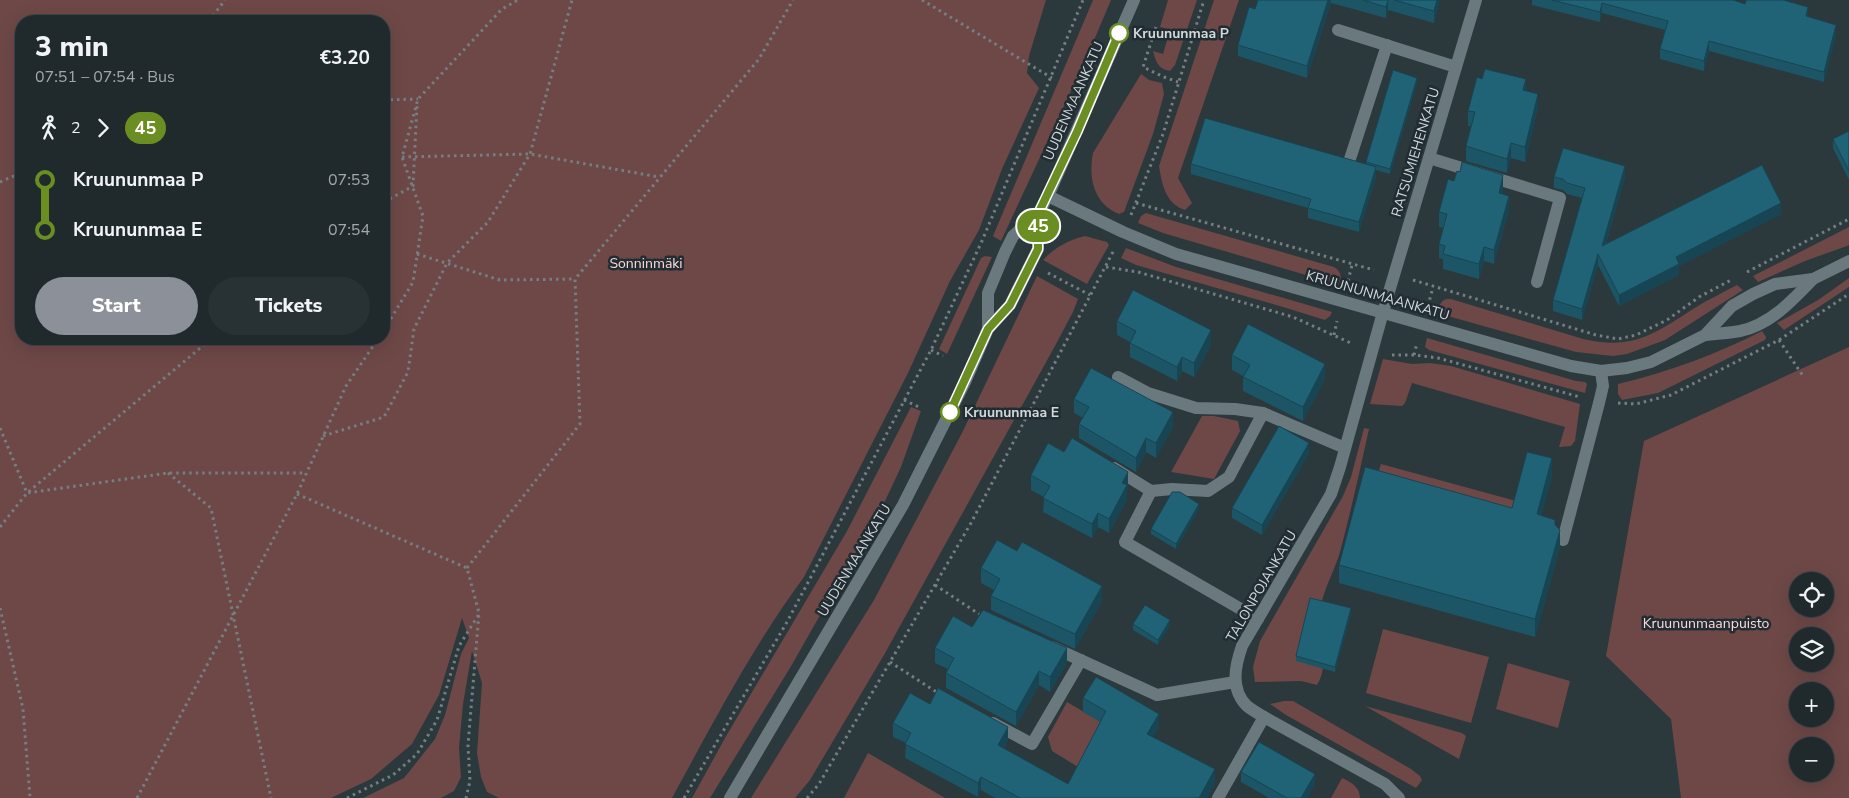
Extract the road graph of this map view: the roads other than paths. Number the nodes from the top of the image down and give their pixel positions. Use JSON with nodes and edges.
{"nodes":[{"id":1,"x":1134,"y":0,"type":"edge"},
{"id":2,"x":1476,"y":0,"type":"edge"},
{"id":3,"x":1338,"y":30,"type":"dead end"},
{"id":4,"x":1387,"y":45,"type":"junction"},
{"id":5,"x":1456,"y":67,"type":"junction"},
{"id":6,"x":1429,"y":158,"type":"junction"},
{"id":7,"x":1349,"y":162,"type":"edge"},
{"id":8,"x":1048,"y":196,"type":"junction"},
{"id":9,"x":1038,"y":214,"type":"junction"},
{"id":10,"x":1849,"y":261,"type":"edge"},
{"id":11,"x":1813,"y":279,"type":"junction"},
{"id":12,"x":1537,"y":282,"type":"dead end"},
{"id":13,"x":1383,"y":312,"type":"junction"},
{"id":14,"x":988,"y":329,"type":"junction"},
{"id":15,"x":1704,"y":335,"type":"junction"},
{"id":16,"x":1601,"y":370,"type":"junction"},
{"id":17,"x":1118,"y":378,"type":"dead end"},
{"id":18,"x":1263,"y":413,"type":"junction"},
{"id":19,"x":1345,"y":448,"type":"junction"},
{"id":20,"x":1102,"y":461,"type":"edge"},
{"id":21,"x":1151,"y":491,"type":"junction"},
{"id":22,"x":1563,"y":540,"type":"dead end"},
{"id":23,"x":1258,"y":619,"type":"junction"},
{"id":24,"x":1038,"y":641,"type":"edge"},
{"id":25,"x":1081,"y":660,"type":"junction"},
{"id":26,"x":1235,"y":682,"type":"junction"},
{"id":27,"x":981,"y":716,"type":"edge"},
{"id":28,"x":1264,"y":717,"type":"junction"},
{"id":29,"x":1221,"y":797,"type":"edge"},
{"id":30,"x":730,"y":798,"type":"edge"},
{"id":31,"x":1398,"y":798,"type":"edge"}],
"edges":[{"from":1,"to":8,"type":"street","name":"UUDENMAANKATU"},
{"from":2,"to":5,"type":"street","name":"RATSUMIEHENKATU"},
{"from":3,"to":4,"type":"street"},
{"from":4,"to":5,"type":"street"},
{"from":4,"to":7,"type":"street"},
{"from":5,"to":6,"type":"street","name":"RATSUMIEHENKATU"},
{"from":6,"to":12,"type":"street"},
{"from":6,"to":13,"type":"street","name":"RATSUMIEHENKATU"},
{"from":8,"to":9,"type":"street","name":"UUDENMAANKATU"},
{"from":8,"to":13,"type":"street","name":"KRUUNUNMAANKATU"},
{"from":9,"to":14,"type":"street","name":"UUDENMAANKATU"},
{"from":9,"to":14,"type":"street","name":"UUDENMAANKATU"},
{"from":10,"to":11,"type":"street","name":"KRUUNUNMAANKATU"},
{"from":11,"to":15,"type":"street","name":"KRUUNUNMAANKATU"},
{"from":11,"to":15,"type":"street","name":"KRUUNUNMAANKATU"},
{"from":13,"to":16,"type":"street","name":"KRUUNUNMAANKATU"},
{"from":13,"to":19,"type":"street","name":"TALONPOJANKATU"},
{"from":14,"to":30,"type":"street","name":"UUDENMAANKATU"},
{"from":15,"to":16,"type":"street","name":"KRUUNUNMAANKATU"},
{"from":16,"to":22,"type":"street"},
{"from":17,"to":18,"type":"street"},
{"from":18,"to":19,"type":"street"},
{"from":18,"to":21,"type":"street"},
{"from":19,"to":23,"type":"street","name":"TALONPOJANKATU"},
{"from":20,"to":21,"type":"street"},
{"from":21,"to":23,"type":"street"},
{"from":23,"to":26,"type":"street","name":"TALONPOJANKATU"},
{"from":24,"to":25,"type":"street"},
{"from":25,"to":26,"type":"street"},
{"from":25,"to":27,"type":"street"},
{"from":26,"to":28,"type":"street"},
{"from":28,"to":29,"type":"street"},
{"from":28,"to":31,"type":"street"}]}
